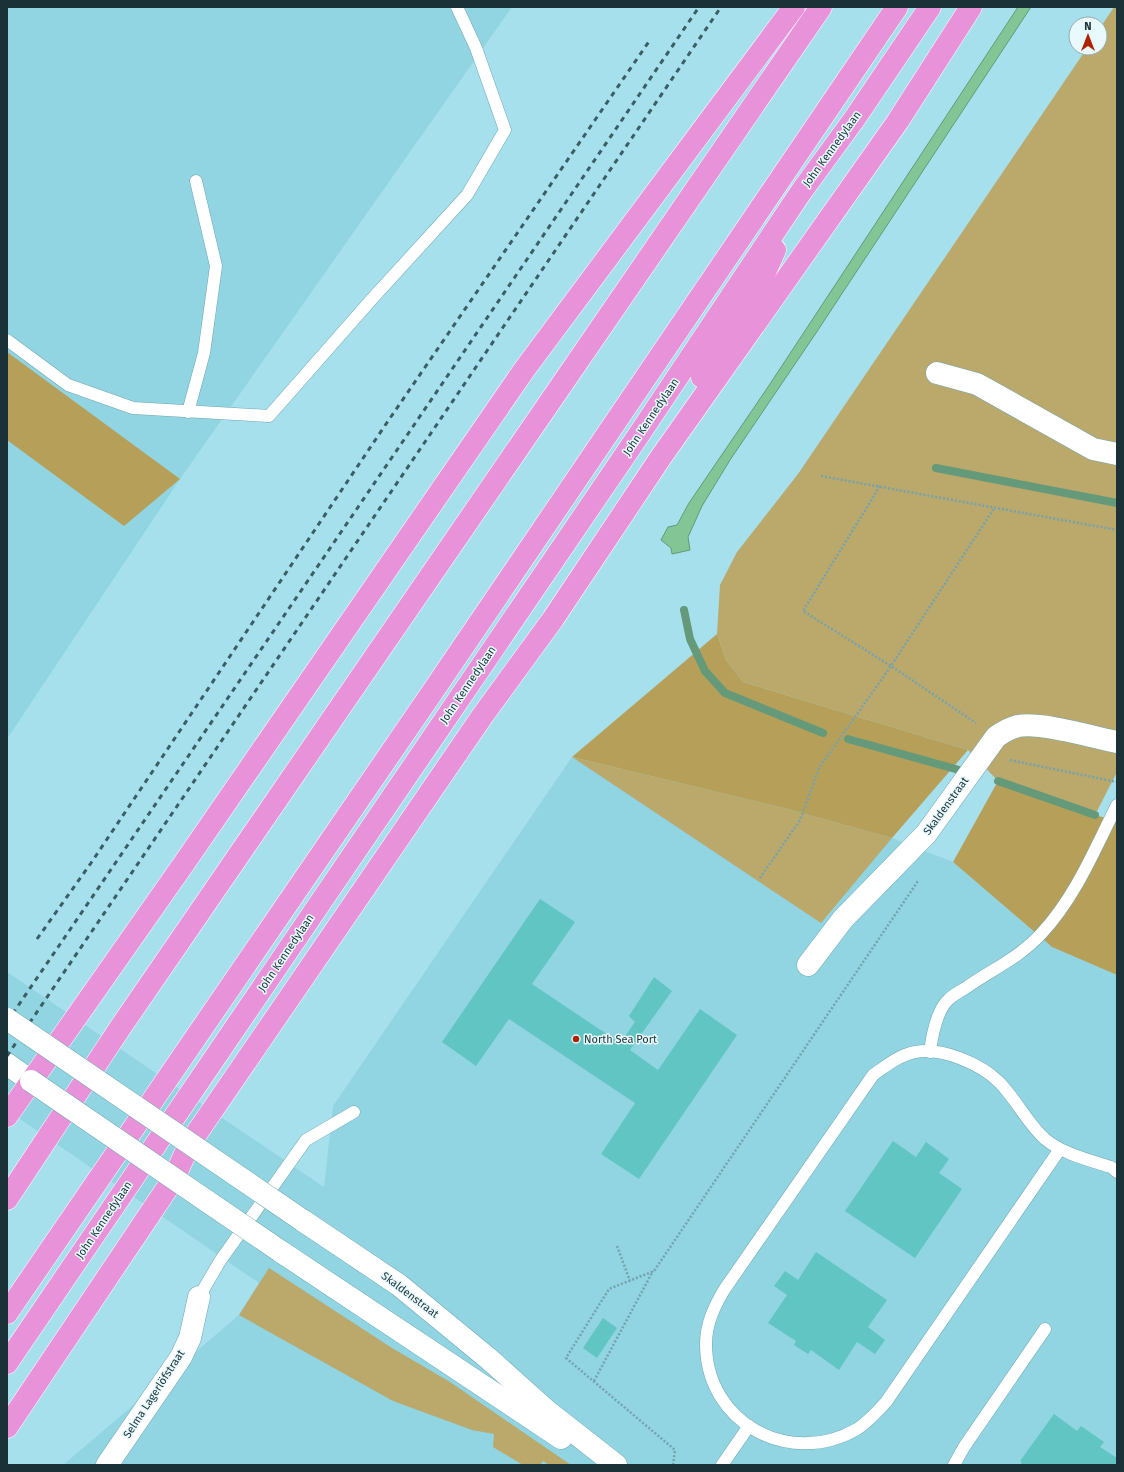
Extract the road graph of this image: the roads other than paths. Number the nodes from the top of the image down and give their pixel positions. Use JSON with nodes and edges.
{"nodes":[{"id":1,"x":457,"y":7,"type":"edge"},
{"id":2,"x":794,"y":7,"type":"edge"},
{"id":3,"x":820,"y":7,"type":"edge"},
{"id":4,"x":897,"y":7,"type":"edge"},
{"id":5,"x":930,"y":7,"type":"edge"},
{"id":6,"x":971,"y":7,"type":"edge"},
{"id":7,"x":196,"y":181,"type":"dead end"},
{"id":8,"x":801,"y":192,"type":"junction"},
{"id":9,"x":7,"y":340,"type":"edge"},
{"id":10,"x":937,"y":373,"type":"dead end"},
{"id":11,"x":188,"y":412,"type":"junction"},
{"id":12,"x":1117,"y":454,"type":"edge"},
{"id":13,"x":661,"y":457,"type":"junction"},
{"id":14,"x":1117,"y":742,"type":"edge"},
{"id":15,"x":1117,"y":805,"type":"edge"},
{"id":16,"x":808,"y":965,"type":"dead end"},
{"id":17,"x":7,"y":1019,"type":"edge"},
{"id":18,"x":53,"y":1050,"type":"junction"},
{"id":19,"x":930,"y":1052,"type":"junction"},
{"id":20,"x":7,"y":1064,"type":"edge"},
{"id":21,"x":31,"y":1081,"type":"junction"},
{"id":22,"x":354,"y":1112,"type":"dead end"},
{"id":23,"x":7,"y":1116,"type":"edge"},
{"id":24,"x":190,"y":1143,"type":"junction"},
{"id":25,"x":1060,"y":1149,"type":"junction"},
{"id":26,"x":1117,"y":1172,"type":"edge"},
{"id":27,"x":174,"y":1178,"type":"junction"},
{"id":28,"x":7,"y":1199,"type":"edge"},
{"id":29,"x":199,"y":1297,"type":"joint"},
{"id":30,"x":7,"y":1313,"type":"edge"},
{"id":31,"x":1045,"y":1329,"type":"dead end"},
{"id":32,"x":7,"y":1363,"type":"edge"},
{"id":33,"x":7,"y":1426,"type":"edge"},
{"id":34,"x":748,"y":1426,"type":"junction"},
{"id":35,"x":107,"y":1465,"type":"edge"},
{"id":36,"x":602,"y":1465,"type":"edge"},
{"id":37,"x":616,"y":1465,"type":"edge"},
{"id":38,"x":722,"y":1465,"type":"edge"},
{"id":39,"x":954,"y":1465,"type":"edge"}],
"edges":[{"from":1,"to":11,"type":"lane"},
{"from":2,"to":18,"type":"highway"},
{"from":3,"to":28,"type":"highway"},
{"from":4,"to":30,"type":"highway"},
{"from":5,"to":8,"type":"highway","name":"John Kennedylaan"},
{"from":6,"to":13,"type":"highway"},
{"from":7,"to":11,"type":"lane"},
{"from":8,"to":13,"type":"highway"},
{"from":8,"to":32,"type":"highway","name":"John Kennedylaan"},
{"from":9,"to":11,"type":"lane"},
{"from":10,"to":12,"type":"street"},
{"from":13,"to":24,"type":"highway"},
{"from":14,"to":16,"type":"street","name":"Skaldenstraat"},
{"from":15,"to":19,"type":"lane"},
{"from":17,"to":18,"type":"street","name":"Skaldenstraat","bridge":true},
{"from":18,"to":21,"type":"highway"},
{"from":18,"to":24,"type":"street","name":"Skaldenstraat","bridge":true},
{"from":19,"to":25,"type":"lane"},
{"from":19,"to":34,"type":"lane"},
{"from":20,"to":21,"type":"street"},
{"from":21,"to":23,"type":"highway"},
{"from":21,"to":27,"type":"street","bridge":true},
{"from":22,"to":29,"type":"lane"},
{"from":24,"to":27,"type":"highway"},
{"from":24,"to":37,"type":"street","name":"Skaldenstraat","bridge":true},
{"from":25,"to":26,"type":"lane"},
{"from":25,"to":34,"type":"lane"},
{"from":27,"to":33,"type":"highway"},
{"from":27,"to":36,"type":"street","bridge":true},
{"from":29,"to":35,"type":"street","name":"Selma Lagerlöfstraat"},
{"from":31,"to":39,"type":"lane"},
{"from":34,"to":38,"type":"lane"}]}
